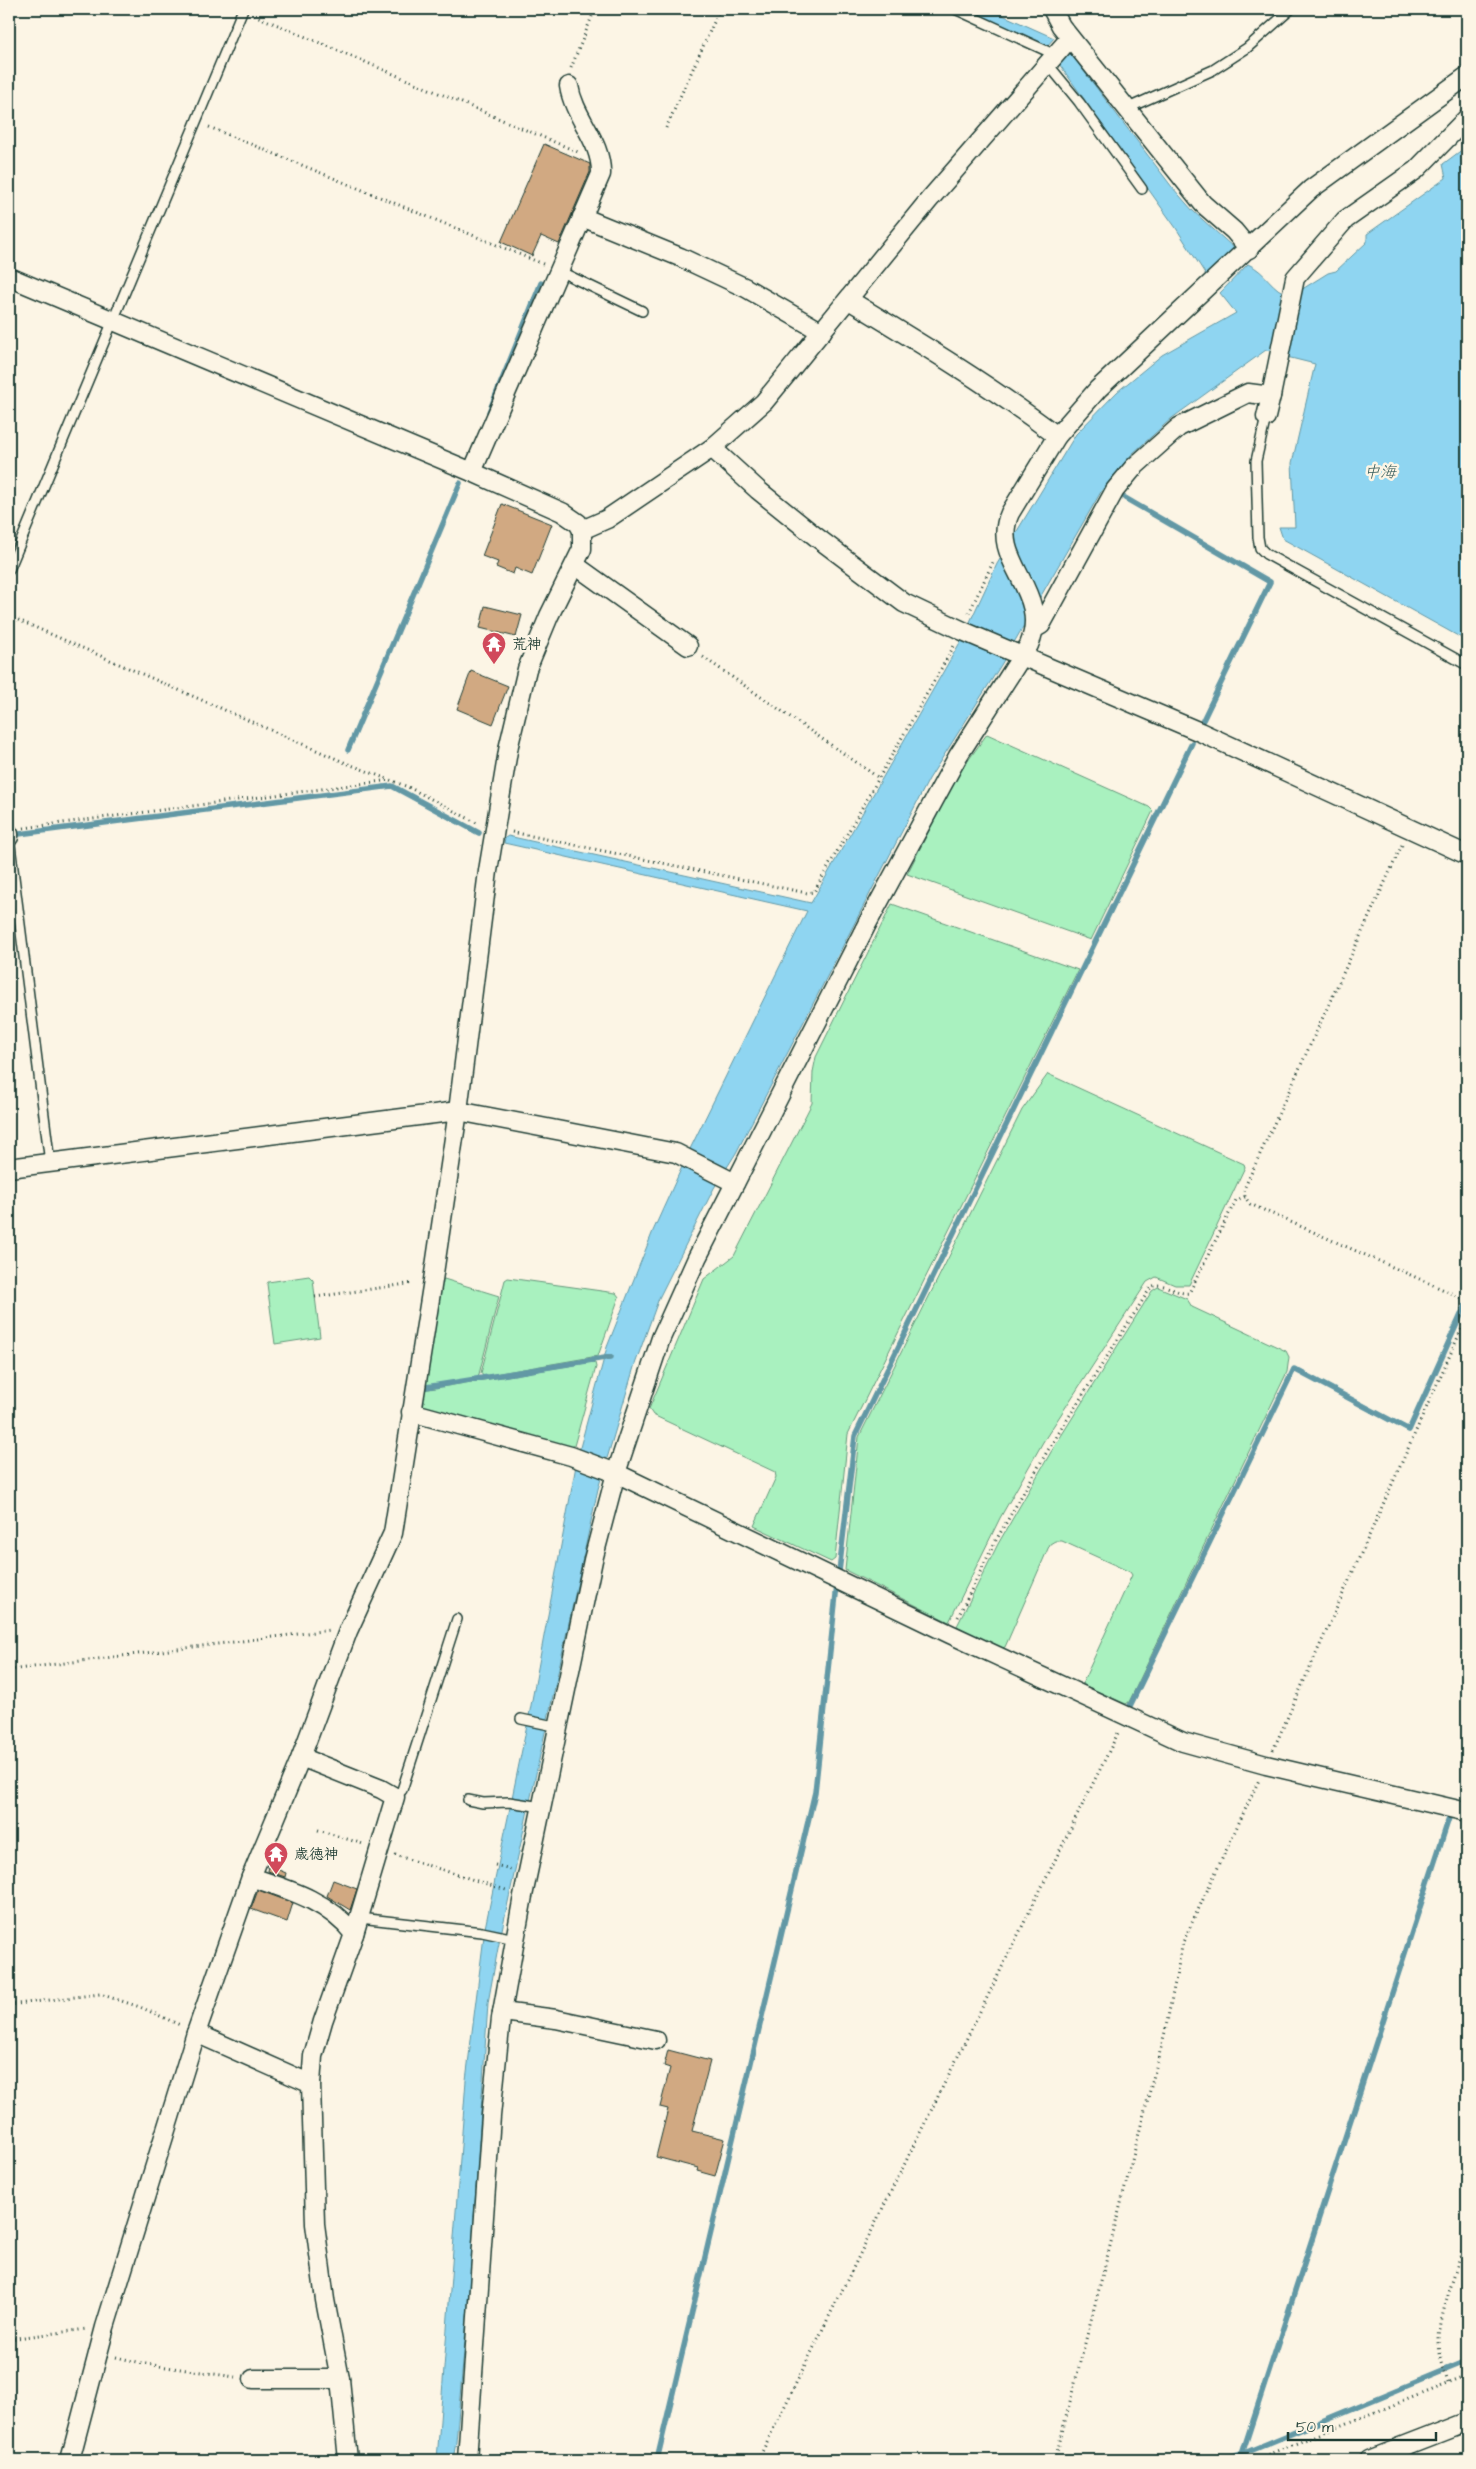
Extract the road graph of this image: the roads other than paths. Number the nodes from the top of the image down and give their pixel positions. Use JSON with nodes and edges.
{"nodes":[{"id":1,"x":243,"y":9,"type":"edge"},
{"id":2,"x":955,"y":9,"type":"edge"},
{"id":3,"x":1052,"y":9,"type":"edge"},
{"id":4,"x":1291,"y":9,"type":"edge"},
{"id":5,"x":1058,"y":51,"type":"junction"},
{"id":6,"x":1467,"y":76,"type":"edge"},
{"id":7,"x":569,"y":86,"type":"road end"},
{"id":8,"x":1125,"y":109,"type":"junction"},
{"id":9,"x":1467,"y":118,"type":"edge"},
{"id":10,"x":1142,"y":190,"type":"dead end"},
{"id":11,"x":582,"y":217,"type":"junction"},
{"id":12,"x":1246,"y":252,"type":"junction"},
{"id":13,"x":559,"y":271,"type":"junction"},
{"id":14,"x":9,"y":277,"type":"edge"},
{"id":15,"x":849,"y":300,"type":"junction"},
{"id":16,"x":642,"y":311,"type":"dead end"},
{"id":17,"x":114,"y":321,"type":"junction"},
{"id":18,"x":822,"y":332,"type":"junction"},
{"id":19,"x":1271,"y":396,"type":"junction"},
{"id":20,"x":1266,"y":417,"type":"joint"},
{"id":21,"x":1057,"y":436,"type":"junction"},
{"id":22,"x":712,"y":448,"type":"junction"},
{"id":23,"x":472,"y":472,"type":"junction"},
{"id":24,"x":582,"y":530,"type":"junction"},
{"id":25,"x":575,"y":565,"type":"junction"},
{"id":26,"x":9,"y":570,"type":"edge"},
{"id":27,"x":1034,"y":623,"type":"junction"},
{"id":28,"x":688,"y":646,"type":"road end"},
{"id":29,"x":1018,"y":655,"type":"junction"},
{"id":30,"x":1467,"y":666,"type":"edge"},
{"id":31,"x":12,"y":833,"type":"edge"},
{"id":32,"x":1467,"y":855,"type":"edge"},
{"id":33,"x":458,"y":1111,"type":"junction"},
{"id":34,"x":50,"y":1163,"type":"junction"},
{"id":35,"x":9,"y":1168,"type":"edge"},
{"id":36,"x":731,"y":1181,"type":"junction"},
{"id":37,"x":411,"y":1412,"type":"junction"},
{"id":38,"x":612,"y":1471,"type":"junction"},
{"id":39,"x":456,"y":1619,"type":"dead end"},
{"id":40,"x":523,"y":1719,"type":"dead end"},
{"id":41,"x":554,"y":1726,"type":"junction"},
{"id":42,"x":300,"y":1757,"type":"junction"},
{"id":43,"x":395,"y":1797,"type":"junction"},
{"id":44,"x":468,"y":1800,"type":"dead end"},
{"id":45,"x":537,"y":1806,"type":"junction"},
{"id":46,"x":1467,"y":1812,"type":"edge"},
{"id":47,"x":251,"y":1877,"type":"junction"},
{"id":48,"x":357,"y":1926,"type":"junction"},
{"id":49,"x":511,"y":1938,"type":"junction"},
{"id":50,"x":502,"y":2012,"type":"junction"},
{"id":51,"x":196,"y":2033,"type":"junction"},
{"id":52,"x":656,"y":2040,"type":"dead end"},
{"id":53,"x":311,"y":2084,"type":"junction"},
{"id":54,"x":253,"y":2379,"type":"road end"},
{"id":55,"x":340,"y":2379,"type":"junction"},
{"id":56,"x":1467,"y":2422,"type":"edge"},
{"id":57,"x":70,"y":2460,"type":"edge"},
{"id":58,"x":348,"y":2460,"type":"edge"},
{"id":59,"x":467,"y":2460,"type":"edge"},
{"id":60,"x":1369,"y":2460,"type":"edge"}],
"edges":[{"from":1,"to":17,"type":"lane"},
{"from":2,"to":5,"type":"lane"},
{"from":3,"to":5,"type":"street"},
{"from":4,"to":8,"type":"lane"},
{"from":5,"to":8,"type":"street"},
{"from":5,"to":10,"type":"lane"},
{"from":5,"to":15,"type":"street"},
{"from":6,"to":12,"type":"street"},
{"from":7,"to":11,"type":"street"},
{"from":8,"to":12,"type":"street"},
{"from":9,"to":19,"type":"street"},
{"from":11,"to":13,"type":"street"},
{"from":11,"to":18,"type":"street"},
{"from":12,"to":21,"type":"street"},
{"from":13,"to":16,"type":"lane"},
{"from":13,"to":23,"type":"street"},
{"from":14,"to":17,"type":"street"},
{"from":15,"to":18,"type":"street"},
{"from":15,"to":21,"type":"street"},
{"from":17,"to":23,"type":"street"},
{"from":17,"to":26,"type":"lane"},
{"from":18,"to":22,"type":"street"},
{"from":19,"to":20,"type":"street"},
{"from":19,"to":27,"type":"street"},
{"from":20,"to":30,"type":"lane"},
{"from":21,"to":27,"type":"street"},
{"from":22,"to":24,"type":"street"},
{"from":22,"to":29,"type":"street"},
{"from":23,"to":24,"type":"street"},
{"from":24,"to":25,"type":"street"},
{"from":25,"to":28,"type":"street"},
{"from":25,"to":33,"type":"street"},
{"from":27,"to":29,"type":"street"},
{"from":29,"to":32,"type":"street"},
{"from":29,"to":36,"type":"street"},
{"from":31,"to":34,"type":"lane"},
{"from":33,"to":34,"type":"street"},
{"from":33,"to":36,"type":"street"},
{"from":33,"to":37,"type":"street"},
{"from":34,"to":35,"type":"street"},
{"from":36,"to":38,"type":"street"},
{"from":37,"to":38,"type":"street"},
{"from":37,"to":42,"type":"street"},
{"from":38,"to":41,"type":"street"},
{"from":38,"to":46,"type":"street"},
{"from":39,"to":43,"type":"lane"},
{"from":40,"to":41,"type":"lane"},
{"from":41,"to":45,"type":"street"},
{"from":42,"to":43,"type":"street"},
{"from":42,"to":47,"type":"street"},
{"from":43,"to":48,"type":"street"},
{"from":44,"to":45,"type":"lane"},
{"from":45,"to":49,"type":"street"},
{"from":47,"to":48,"type":"street"},
{"from":47,"to":51,"type":"street"},
{"from":48,"to":49,"type":"lane"},
{"from":48,"to":53,"type":"street"},
{"from":49,"to":50,"type":"street"},
{"from":50,"to":52,"type":"street"},
{"from":50,"to":59,"type":"street"},
{"from":51,"to":53,"type":"street"},
{"from":51,"to":57,"type":"street"},
{"from":53,"to":55,"type":"street"},
{"from":54,"to":55,"type":"street"},
{"from":55,"to":58,"type":"street"},
{"from":56,"to":60,"type":"street"}]}
